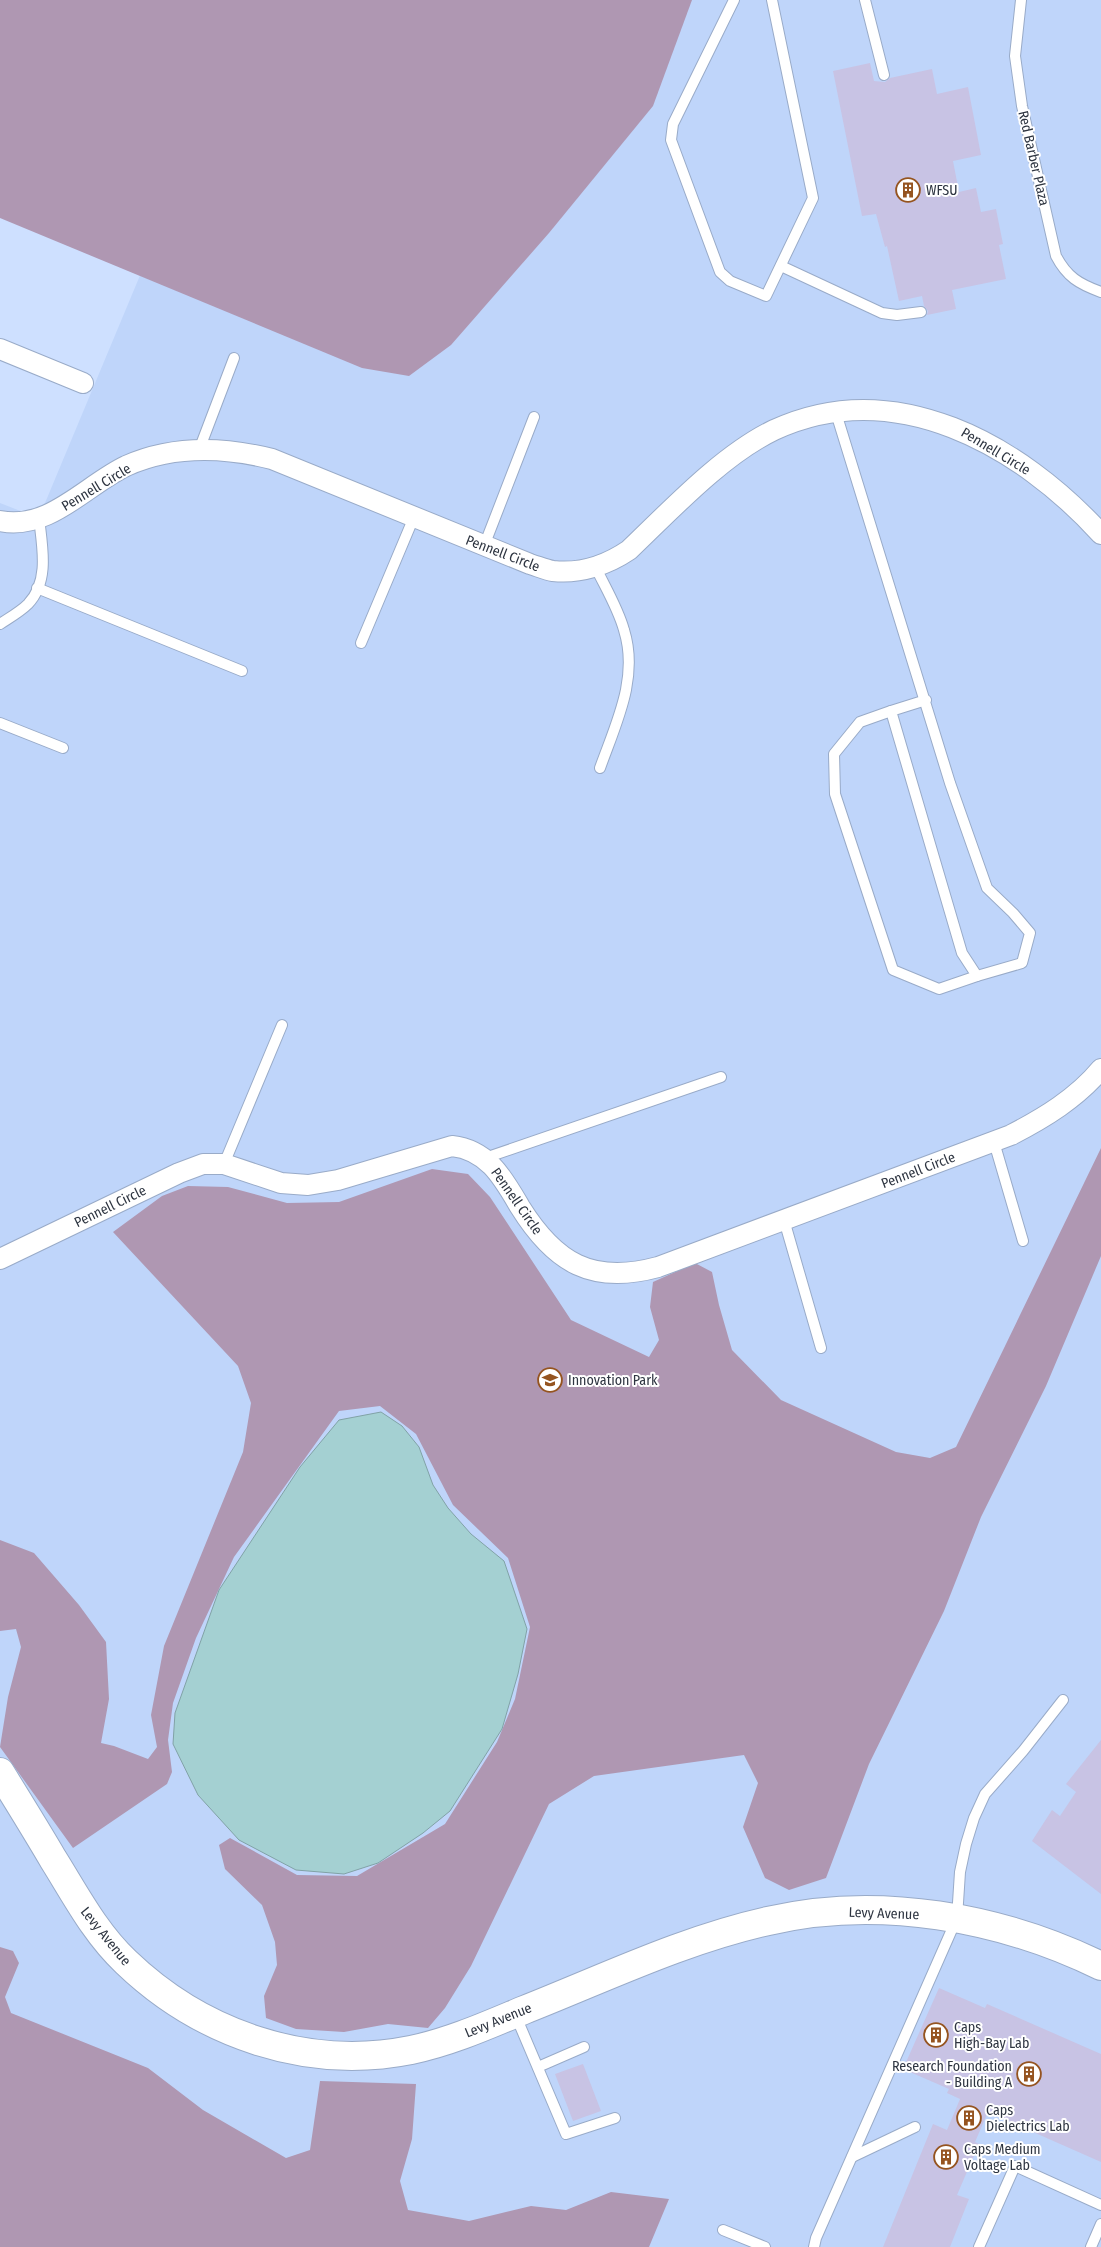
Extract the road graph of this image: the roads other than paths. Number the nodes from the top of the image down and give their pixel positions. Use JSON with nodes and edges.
{"nodes":[{"id":1,"x":734,"y":0,"type":"edge"},
{"id":2,"x":772,"y":0,"type":"edge"},
{"id":3,"x":865,"y":0,"type":"edge"},
{"id":4,"x":1021,"y":0,"type":"edge"},
{"id":5,"x":884,"y":75,"type":"dead end"},
{"id":6,"x":781,"y":266,"type":"junction"},
{"id":7,"x":1101,"y":292,"type":"edge"},
{"id":8,"x":921,"y":312,"type":"dead end"},
{"id":9,"x":0,"y":349,"type":"edge"},
{"id":10,"x":234,"y":358,"type":"dead end"},
{"id":11,"x":83,"y":383,"type":"dead end"},
{"id":12,"x":836,"y":413,"type":"junction"},
{"id":13,"x":534,"y":416,"type":"dead end"},
{"id":14,"x":199,"y":450,"type":"junction"},
{"id":15,"x":39,"y":518,"type":"junction"},
{"id":16,"x":414,"y":518,"type":"junction"},
{"id":17,"x":0,"y":522,"type":"edge"},
{"id":18,"x":1101,"y":534,"type":"edge"},
{"id":19,"x":484,"y":546,"type":"junction"},
{"id":20,"x":595,"y":566,"type":"junction"},
{"id":21,"x":37,"y":588,"type":"junction"},
{"id":22,"x":0,"y":624,"type":"edge"},
{"id":23,"x":361,"y":643,"type":"dead end"},
{"id":24,"x":242,"y":671,"type":"dead end"},
{"id":25,"x":926,"y":700,"type":"junction"},
{"id":26,"x":891,"y":711,"type":"junction"},
{"id":27,"x":0,"y":723,"type":"edge"},
{"id":28,"x":64,"y":748,"type":"dead end"},
{"id":29,"x":600,"y":768,"type":"dead end"},
{"id":30,"x":978,"y":976,"type":"junction"},
{"id":31,"x":282,"y":1025,"type":"dead end"},
{"id":32,"x":1101,"y":1069,"type":"edge"},
{"id":33,"x":722,"y":1077,"type":"dead end"},
{"id":34,"x":994,"y":1142,"type":"junction"},
{"id":35,"x":485,"y":1158,"type":"junction"},
{"id":36,"x":224,"y":1164,"type":"junction"},
{"id":37,"x":784,"y":1220,"type":"junction"},
{"id":38,"x":1023,"y":1242,"type":"dead end"},
{"id":39,"x":0,"y":1259,"type":"edge"},
{"id":40,"x":821,"y":1348,"type":"dead end"},
{"id":41,"x":1063,"y":1700,"type":"dead end"},
{"id":42,"x":0,"y":1772,"type":"edge"},
{"id":43,"x":957,"y":1918,"type":"junction"},
{"id":44,"x":1101,"y":1966,"type":"edge"},
{"id":45,"x":515,"y":2014,"type":"junction"},
{"id":46,"x":584,"y":2047,"type":"dead end"},
{"id":47,"x":538,"y":2067,"type":"junction"},
{"id":48,"x":615,"y":2118,"type":"dead end"},
{"id":49,"x":915,"y":2127,"type":"dead end"},
{"id":50,"x":852,"y":2157,"type":"junction"},
{"id":51,"x":1101,"y":2205,"type":"edge"},
{"id":52,"x":1101,"y":2224,"type":"edge"},
{"id":53,"x":723,"y":2230,"type":"dead end"},
{"id":54,"x":765,"y":2247,"type":"edge"},
{"id":55,"x":814,"y":2247,"type":"edge"},
{"id":56,"x":979,"y":2247,"type":"edge"},
{"id":57,"x":1091,"y":2247,"type":"edge"}],
"edges":[{"from":1,"to":6,"type":"lane"},
{"from":2,"to":6,"type":"lane"},
{"from":3,"to":5,"type":"lane"},
{"from":4,"to":7,"type":"lane","name":"Red Barber Plaza"},
{"from":6,"to":8,"type":"lane"},
{"from":9,"to":11,"type":"street"},
{"from":10,"to":14,"type":"lane"},
{"from":12,"to":18,"type":"street","name":"Pennell Circle"},
{"from":12,"to":20,"type":"street","name":"Pennell Circle"},
{"from":12,"to":25,"type":"lane"},
{"from":13,"to":19,"type":"lane"},
{"from":14,"to":15,"type":"street","name":"Pennell Circle"},
{"from":14,"to":16,"type":"street","name":"Pennell Circle"},
{"from":15,"to":17,"type":"street","name":"Pennell Circle"},
{"from":15,"to":21,"type":"lane"},
{"from":16,"to":19,"type":"street","name":"Pennell Circle"},
{"from":16,"to":23,"type":"lane"},
{"from":19,"to":20,"type":"street","name":"Pennell Circle"},
{"from":20,"to":29,"type":"lane"},
{"from":21,"to":22,"type":"lane"},
{"from":21,"to":24,"type":"lane"},
{"from":25,"to":26,"type":"lane"},
{"from":25,"to":30,"type":"lane"},
{"from":26,"to":30,"type":"lane"},
{"from":26,"to":30,"type":"lane"},
{"from":27,"to":28,"type":"lane"},
{"from":31,"to":36,"type":"lane"},
{"from":32,"to":34,"type":"street","name":"Pennell Circle"},
{"from":33,"to":35,"type":"lane"},
{"from":34,"to":37,"type":"street","name":"Pennell Circle"},
{"from":34,"to":38,"type":"lane"},
{"from":35,"to":36,"type":"street","name":"Pennell Circle"},
{"from":35,"to":37,"type":"street","name":"Pennell Circle"},
{"from":36,"to":39,"type":"street","name":"Pennell Circle"},
{"from":37,"to":40,"type":"lane"},
{"from":41,"to":43,"type":"lane"},
{"from":42,"to":45,"type":"street","name":"Levy Avenue"},
{"from":43,"to":44,"type":"street","name":"Levy Avenue"},
{"from":43,"to":45,"type":"street","name":"Levy Avenue"},
{"from":43,"to":50,"type":"lane"},
{"from":45,"to":47,"type":"lane"},
{"from":46,"to":47,"type":"lane"},
{"from":47,"to":48,"type":"lane"},
{"from":49,"to":50,"type":"lane"},
{"from":50,"to":55,"type":"lane"},
{"from":51,"to":56,"type":"lane"},
{"from":52,"to":57,"type":"lane"},
{"from":53,"to":54,"type":"lane"}]}
